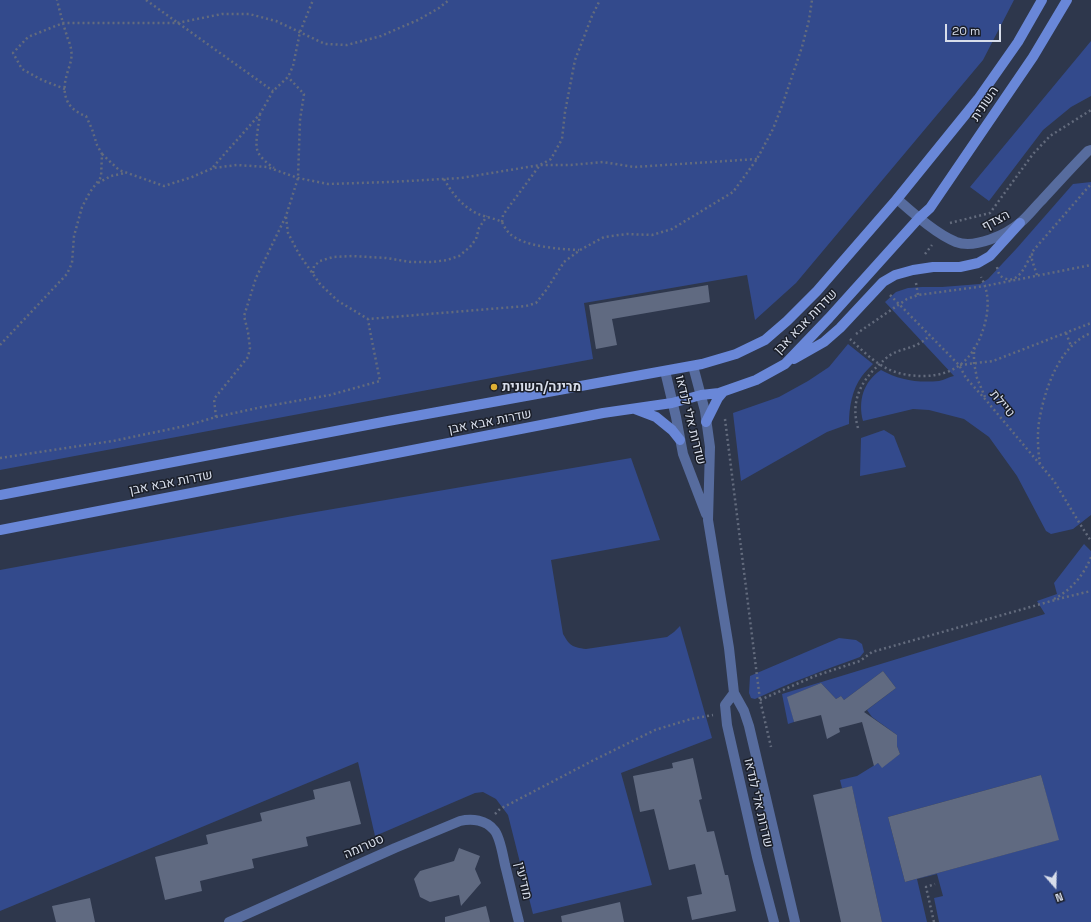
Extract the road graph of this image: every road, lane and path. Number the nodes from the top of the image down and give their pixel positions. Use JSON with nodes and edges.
{"nodes":[{"id":1,"x":57,"y":0,"type":"edge"},
{"id":2,"x":146,"y":0,"type":"edge"},
{"id":3,"x":313,"y":0,"type":"edge"},
{"id":4,"x":449,"y":0,"type":"edge"},
{"id":5,"x":600,"y":0,"type":"edge"},
{"id":6,"x":812,"y":0,"type":"edge"},
{"id":7,"x":1042,"y":0,"type":"edge"},
{"id":8,"x":1067,"y":0,"type":"edge"},
{"id":9,"x":63,"y":23,"type":"junction"},
{"id":10,"x":177,"y":23,"type":"junction"},
{"id":11,"x":300,"y":32,"type":"junction"},
{"id":12,"x":288,"y":77,"type":"junction"},
{"id":13,"x":64,"y":89,"type":"junction"},
{"id":14,"x":273,"y":91,"type":"junction"},
{"id":15,"x":1091,"y":110,"type":"edge"},
{"id":16,"x":260,"y":114,"type":"junction"},
{"id":17,"x":1091,"y":150,"type":"edge"},
{"id":18,"x":102,"y":154,"type":"junction"},
{"id":19,"x":757,"y":159,"type":"junction"},
{"id":20,"x":540,"y":165,"type":"junction"},
{"id":21,"x":213,"y":168,"type":"junction"},
{"id":22,"x":277,"y":171,"type":"junction"},
{"id":23,"x":126,"y":173,"type":"junction"},
{"id":24,"x":298,"y":178,"type":"junction"},
{"id":25,"x":444,"y":179,"type":"junction"},
{"id":26,"x":97,"y":183,"type":"junction"},
{"id":27,"x":1091,"y":184,"type":"edge"},
{"id":28,"x":897,"y":198,"type":"junction"},
{"id":29,"x":286,"y":216,"type":"junction"},
{"id":30,"x":487,"y":216,"type":"junction"},
{"id":31,"x":919,"y":218,"type":"junction"},
{"id":32,"x":502,"y":222,"type":"junction"},
{"id":33,"x":1020,"y":223,"type":"junction"},
{"id":34,"x":941,"y":233,"type":"junction"},
{"id":35,"x":580,"y":250,"type":"junction"},
{"id":36,"x":1032,"y":252,"type":"junction"},
{"id":37,"x":997,"y":265,"type":"dead end"},
{"id":38,"x":1091,"y":265,"type":"edge"},
{"id":39,"x":913,"y":270,"type":"junction"},
{"id":40,"x":313,"y":274,"type":"junction"},
{"id":41,"x":1037,"y":275,"type":"junction"},
{"id":42,"x":981,"y":276,"type":"dead end"},
{"id":43,"x":985,"y":286,"type":"junction"},
{"id":44,"x":885,"y":291,"type":"dead end"},
{"id":45,"x":918,"y":295,"type":"junction"},
{"id":46,"x":900,"y":304,"type":"junction"},
{"id":47,"x":368,"y":319,"type":"junction"},
{"id":48,"x":1091,"y":323,"type":"edge"},
{"id":49,"x":1066,"y":333,"type":"junction"},
{"id":50,"x":1091,"y":333,"type":"edge"},
{"id":51,"x":930,"y":335,"type":"junction"},
{"id":52,"x":850,"y":339,"type":"junction"},
{"id":53,"x":844,"y":341,"type":"dead end"},
{"id":54,"x":0,"y":345,"type":"edge"},
{"id":55,"x":974,"y":347,"type":"junction"},
{"id":56,"x":1071,"y":347,"type":"junction"},
{"id":57,"x":974,"y":363,"type":"junction"},
{"id":58,"x":785,"y":364,"type":"junction"},
{"id":59,"x":880,"y":364,"type":"junction"},
{"id":60,"x":959,"y":365,"type":"junction"},
{"id":61,"x":694,"y":366,"type":"junction"},
{"id":62,"x":665,"y":371,"type":"junction"},
{"id":63,"x":723,"y":392,"type":"junction"},
{"id":64,"x":701,"y":396,"type":"junction"},
{"id":65,"x":986,"y":399,"type":"junction"},
{"id":66,"x":672,"y":402,"type":"junction"},
{"id":67,"x":633,"y":408,"type":"junction"},
{"id":68,"x":724,"y":415,"type":"dead end"},
{"id":69,"x":216,"y":417,"type":"junction"},
{"id":70,"x":706,"y":422,"type":"junction"},
{"id":71,"x":858,"y":428,"type":"dead end"},
{"id":72,"x":680,"y":440,"type":"junction"},
{"id":73,"x":0,"y":458,"type":"edge"},
{"id":74,"x":1040,"y":465,"type":"junction"},
{"id":75,"x":0,"y":495,"type":"edge"},
{"id":76,"x":708,"y":520,"type":"junction"},
{"id":77,"x":0,"y":530,"type":"edge"},
{"id":78,"x":1091,"y":541,"type":"edge"},
{"id":79,"x":1091,"y":557,"type":"edge"},
{"id":80,"x":1091,"y":591,"type":"edge"},
{"id":81,"x":1046,"y":602,"type":"junction"},
{"id":82,"x":734,"y":693,"type":"junction"},
{"id":83,"x":760,"y":700,"type":"junction"},
{"id":84,"x":718,"y":714,"type":"dead end"},
{"id":85,"x":772,"y":754,"type":"dead end"},
{"id":86,"x":488,"y":824,"type":"junction"},
{"id":87,"x":936,"y":884,"type":"dead end"},
{"id":88,"x":229,"y":922,"type":"edge"},
{"id":89,"x":519,"y":922,"type":"edge"},
{"id":90,"x":774,"y":922,"type":"edge"},
{"id":91,"x":795,"y":922,"type":"edge"},
{"id":92,"x":934,"y":922,"type":"edge"}],
"edges":[{"from":1,"to":9,"type":"path"},
{"from":2,"to":10,"type":"path"},
{"from":3,"to":11,"type":"path"},
{"from":4,"to":11,"type":"path"},
{"from":5,"to":20,"type":"path"},
{"from":6,"to":19,"type":"path"},
{"from":7,"to":28,"type":"street","name":"השונית"},
{"from":8,"to":31,"type":"street","name":"השונית"},
{"from":9,"to":10,"type":"path"},
{"from":9,"to":13,"type":"path"},
{"from":9,"to":13,"type":"path"},
{"from":10,"to":11,"type":"path"},
{"from":10,"to":14,"type":"path"},
{"from":11,"to":12,"type":"path"},
{"from":12,"to":14,"type":"path"},
{"from":12,"to":24,"type":"path"},
{"from":13,"to":18,"type":"path"},
{"from":14,"to":16,"type":"path"},
{"from":15,"to":34,"type":"path"},
{"from":16,"to":21,"type":"path"},
{"from":16,"to":22,"type":"path"},
{"from":17,"to":33,"type":"street","name":"הצדף"},
{"from":18,"to":23,"type":"path"},
{"from":18,"to":26,"type":"path"},
{"from":19,"to":20,"type":"path"},
{"from":19,"to":35,"type":"path"},
{"from":20,"to":25,"type":"path"},
{"from":20,"to":32,"type":"path"},
{"from":21,"to":22,"type":"path"},
{"from":21,"to":23,"type":"path"},
{"from":22,"to":24,"type":"path"},
{"from":23,"to":26,"type":"path"},
{"from":24,"to":25,"type":"path"},
{"from":24,"to":29,"type":"path"},
{"from":25,"to":30,"type":"path"},
{"from":26,"to":54,"type":"path"},
{"from":27,"to":36,"type":"path"},
{"from":28,"to":31,"type":"street","name":"הצדף"},
{"from":28,"to":61,"type":"street","name":"שדרות אבא אבן"},
{"from":29,"to":40,"type":"path"},
{"from":29,"to":69,"type":"path"},
{"from":30,"to":32,"type":"path"},
{"from":30,"to":40,"type":"path"},
{"from":31,"to":34,"type":"street","name":"הצדף"},
{"from":31,"to":58,"type":"street","name":"שדרות אבא אבן"},
{"from":32,"to":35,"type":"path"},
{"from":33,"to":34,"type":"street","name":"הצדף"},
{"from":33,"to":39,"type":"street"},
{"from":34,"to":39,"type":"path"},
{"from":35,"to":47,"type":"path"},
{"from":36,"to":37,"type":"path"},
{"from":36,"to":41,"type":"path"},
{"from":38,"to":41,"type":"path"},
{"from":39,"to":45,"type":"path"},
{"from":39,"to":58,"type":"street"},
{"from":40,"to":47,"type":"path"},
{"from":41,"to":43,"type":"path"},
{"from":42,"to":43,"type":"path"},
{"from":43,"to":45,"type":"path"},
{"from":43,"to":55,"type":"path"},
{"from":44,"to":46,"type":"path","name":"טיילת"},
{"from":45,"to":46,"type":"path"},
{"from":46,"to":51,"type":"path","name":"טיילת"},
{"from":46,"to":52,"type":"path"},
{"from":47,"to":69,"type":"path"},
{"from":48,"to":49,"type":"path"},
{"from":49,"to":56,"type":"path"},
{"from":49,"to":57,"type":"path"},
{"from":50,"to":56,"type":"path"},
{"from":51,"to":59,"type":"path"},
{"from":51,"to":60,"type":"path","name":"טיילת"},
{"from":52,"to":53,"type":"path"},
{"from":52,"to":59,"type":"path"},
{"from":55,"to":57,"type":"path"},
{"from":55,"to":60,"type":"path"},
{"from":56,"to":74,"type":"path"},
{"from":57,"to":60,"type":"path"},
{"from":57,"to":65,"type":"path"},
{"from":58,"to":63,"type":"street","name":"שדרות אבא אבן"},
{"from":59,"to":60,"type":"path"},
{"from":59,"to":71,"type":"path"},
{"from":60,"to":65,"type":"path","name":"טיילת"},
{"from":61,"to":62,"type":"street","name":"שדרות אבא אבן"},
{"from":61,"to":64,"type":"street","name":"שדרות אלי לנדאו"},
{"from":62,"to":66,"type":"street","name":"שדרות אלי לנדאו"},
{"from":62,"to":75,"type":"street","name":"שדרות אבא אבן"},
{"from":63,"to":64,"type":"street","name":"שדרות אבא אבן"},
{"from":63,"to":70,"type":"street"},
{"from":64,"to":66,"type":"street","name":"שדרות אבא אבן"},
{"from":64,"to":70,"type":"street","name":"שדרות אלי לנדאו"},
{"from":65,"to":74,"type":"path","name":"טיילת"},
{"from":66,"to":67,"type":"street","name":"שדרות אבא אבן"},
{"from":66,"to":72,"type":"street","name":"שדרות אלי לנדאו"},
{"from":67,"to":72,"type":"street"},
{"from":67,"to":77,"type":"street","name":"שדרות אבא אבן"},
{"from":68,"to":83,"type":"path"},
{"from":69,"to":73,"type":"path"},
{"from":70,"to":76,"type":"street","name":"שדרות אלי לנדאו"},
{"from":72,"to":76,"type":"street","name":"שדרות אלי לנדאו"},
{"from":74,"to":78,"type":"path","name":"טיילת"},
{"from":76,"to":82,"type":"street","name":"שדרות אלי לנדאו"},
{"from":79,"to":81,"type":"path"},
{"from":80,"to":81,"type":"path"},
{"from":81,"to":83,"type":"path"},
{"from":82,"to":90,"type":"street","name":"שדרות אלי לנדאו"},
{"from":82,"to":91,"type":"street","name":"שדרות אלי לנדאו"},
{"from":83,"to":85,"type":"path"},
{"from":84,"to":86,"type":"path"},
{"from":86,"to":88,"type":"street","name":"סטרומה"},
{"from":86,"to":89,"type":"street","name":"מודיעין"},
{"from":87,"to":92,"type":"path"}]}
